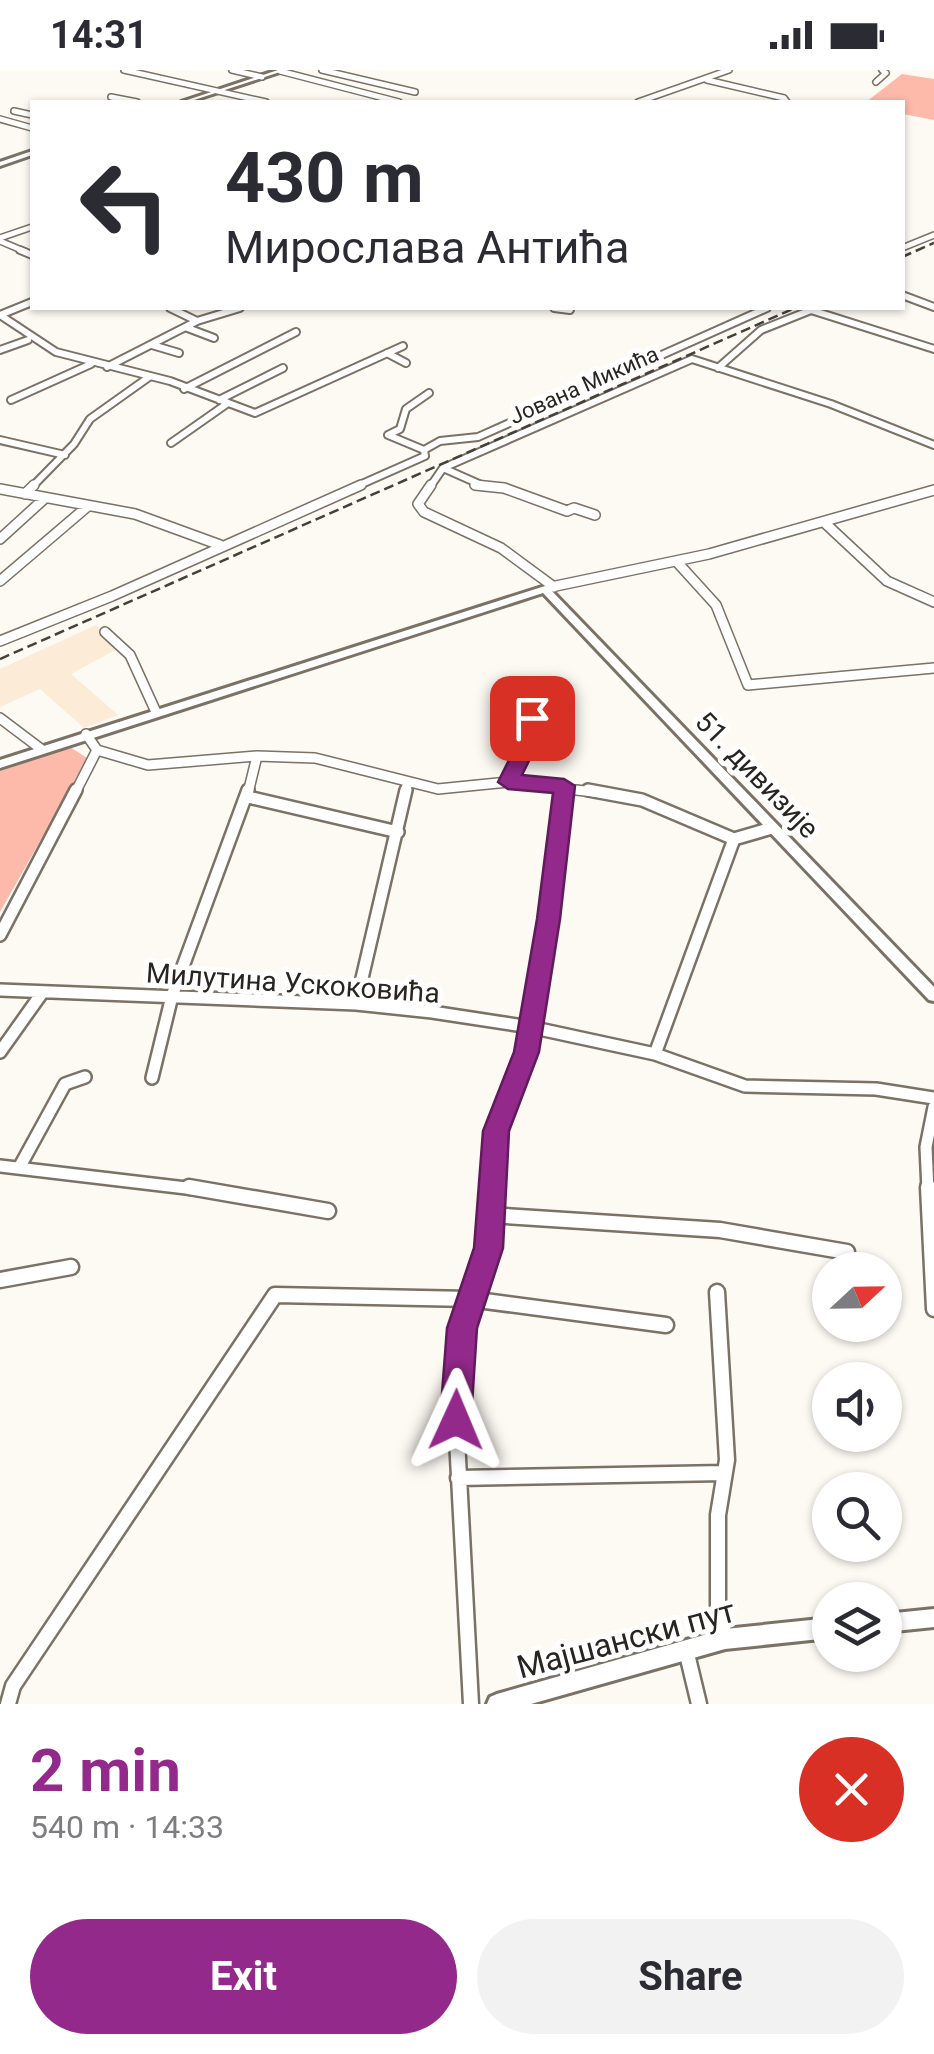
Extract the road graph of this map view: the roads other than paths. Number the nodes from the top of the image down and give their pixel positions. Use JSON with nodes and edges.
{"nodes":[{"id":1,"x":124,"y":70,"type":"edge"},
{"id":2,"x":232,"y":70,"type":"edge"},
{"id":3,"x":322,"y":70,"type":"edge"},
{"id":4,"x":729,"y":70,"type":"edge"},
{"id":5,"x":882,"y":70,"type":"edge"},
{"id":6,"x":282,"y":71,"type":"edge"},
{"id":7,"x":262,"y":77,"type":"junction"},
{"id":8,"x":706,"y":80,"type":"junction"},
{"id":9,"x":876,"y":82,"type":"dead end"},
{"id":10,"x":219,"y":91,"type":"junction"},
{"id":11,"x":415,"y":92,"type":"dead end"},
{"id":12,"x":111,"y":96,"type":"dead end"},
{"id":13,"x":128,"y":100,"type":"edge"},
{"id":14,"x":190,"y":100,"type":"edge"},
{"id":15,"x":257,"y":100,"type":"edge"},
{"id":16,"x":391,"y":100,"type":"edge"},
{"id":17,"x":644,"y":100,"type":"edge"},
{"id":18,"x":786,"y":100,"type":"edge"},
{"id":19,"x":14,"y":111,"type":"dead end"},
{"id":20,"x":30,"y":115,"type":"edge"},
{"id":21,"x":0,"y":119,"type":"edge"},
{"id":22,"x":30,"y":127,"type":"edge"},
{"id":23,"x":30,"y":154,"type":"edge"},
{"id":24,"x":0,"y":164,"type":"edge"},
{"id":25,"x":30,"y":228,"type":"edge"},
{"id":26,"x":934,"y":235,"type":"edge"},
{"id":27,"x":0,"y":240,"type":"edge"},
{"id":28,"x":905,"y":247,"type":"edge"},
{"id":29,"x":30,"y":254,"type":"edge"},
{"id":30,"x":905,"y":296,"type":"edge"},
{"id":31,"x":30,"y":303,"type":"edge"},
{"id":32,"x":934,"y":307,"type":"edge"},
{"id":33,"x":174,"y":310,"type":"edge"},
{"id":34,"x":234,"y":310,"type":"edge"},
{"id":35,"x":763,"y":310,"type":"edge"},
{"id":36,"x":0,"y":316,"type":"edge"},
{"id":37,"x":196,"y":322,"type":"junction"},
{"id":38,"x":185,"y":327,"type":"junction"},
{"id":39,"x":296,"y":332,"type":"dead end"},
{"id":40,"x":214,"y":338,"type":"dead end"},
{"id":41,"x":28,"y":340,"type":"junction"},
{"id":42,"x":152,"y":344,"type":"junction"},
{"id":43,"x":403,"y":346,"type":"dead end"},
{"id":44,"x":934,"y":349,"type":"edge"},
{"id":45,"x":0,"y":350,"type":"edge"},
{"id":46,"x":179,"y":353,"type":"dead end"},
{"id":47,"x":387,"y":353,"type":"junction"},
{"id":48,"x":406,"y":363,"type":"dead end"},
{"id":49,"x":90,"y":364,"type":"junction"},
{"id":50,"x":107,"y":366,"type":"junction"},
{"id":51,"x":283,"y":368,"type":"dead end"},
{"id":52,"x":718,"y":368,"type":"junction"},
{"id":53,"x":149,"y":377,"type":"junction"},
{"id":54,"x":184,"y":389,"type":"junction"},
{"id":55,"x":428,"y":393,"type":"dead end"},
{"id":56,"x":11,"y":400,"type":"dead end"},
{"id":57,"x":224,"y":401,"type":"junction"},
{"id":58,"x":0,"y":440,"type":"edge"},
{"id":59,"x":171,"y":443,"type":"dead end"},
{"id":60,"x":934,"y":445,"type":"edge"},
{"id":61,"x":424,"y":450,"type":"junction"},
{"id":62,"x":64,"y":454,"type":"junction"},
{"id":63,"x":444,"y":468,"type":"junction"},
{"id":64,"x":0,"y":489,"type":"edge"},
{"id":65,"x":934,"y":490,"type":"edge"},
{"id":66,"x":25,"y":494,"type":"junction"},
{"id":67,"x":44,"y":498,"type":"junction"},
{"id":68,"x":88,"y":506,"type":"junction"},
{"id":69,"x":594,"y":515,"type":"dead end"},
{"id":70,"x":826,"y":524,"type":"junction"},
{"id":71,"x":0,"y":539,"type":"edge"},
{"id":72,"x":220,"y":545,"type":"junction"},
{"id":73,"x":677,"y":562,"type":"junction"},
{"id":74,"x":0,"y":581,"type":"edge"},
{"id":75,"x":550,"y":588,"type":"junction"},
{"id":76,"x":934,"y":602,"type":"edge"},
{"id":77,"x":105,"y":632,"type":"dead end"},
{"id":78,"x":0,"y":641,"type":"edge"},
{"id":79,"x":934,"y":668,"type":"edge"},
{"id":80,"x":156,"y":712,"type":"junction"},
{"id":81,"x":528,"y":714,"type":"dead end"},
{"id":82,"x":0,"y":718,"type":"edge"},
{"id":83,"x":86,"y":734,"type":"junction"},
{"id":84,"x":41,"y":749,"type":"junction"},
{"id":85,"x":97,"y":750,"type":"junction"},
{"id":86,"x":257,"y":756,"type":"junction"},
{"id":87,"x":0,"y":764,"type":"edge"},
{"id":88,"x":408,"y":782,"type":"junction"},
{"id":89,"x":508,"y":782,"type":"junction"},
{"id":90,"x":564,"y":786,"type":"junction"},
{"id":91,"x":248,"y":797,"type":"junction"},
{"id":92,"x":772,"y":828,"type":"junction"},
{"id":93,"x":398,"y":832,"type":"junction"},
{"id":94,"x":734,"y":839,"type":"junction"},
{"id":95,"x":0,"y":934,"type":"edge"},
{"id":96,"x":0,"y":990,"type":"edge"},
{"id":97,"x":42,"y":993,"type":"junction"},
{"id":98,"x":934,"y":996,"type":"edge"},
{"id":99,"x":173,"y":997,"type":"junction"},
{"id":100,"x":356,"y":1004,"type":"junction"},
{"id":101,"x":530,"y":1027,"type":"junction"},
{"id":102,"x":0,"y":1052,"type":"edge"},
{"id":103,"x":656,"y":1054,"type":"junction"},
{"id":104,"x":85,"y":1077,"type":"dead end"},
{"id":105,"x":152,"y":1078,"type":"dead end"},
{"id":106,"x":934,"y":1098,"type":"edge"},
{"id":107,"x":934,"y":1106,"type":"edge"},
{"id":108,"x":0,"y":1166,"type":"edge"},
{"id":109,"x":20,"y":1168,"type":"junction"},
{"id":110,"x":328,"y":1211,"type":"dead end"},
{"id":111,"x":490,"y":1215,"type":"junction"},
{"id":112,"x":846,"y":1252,"type":"dead end"},
{"id":113,"x":71,"y":1267,"type":"dead end"},
{"id":114,"x":0,"y":1280,"type":"edge"},
{"id":115,"x":718,"y":1292,"type":"dead end"},
{"id":116,"x":470,"y":1299,"type":"junction"},
{"id":117,"x":934,"y":1309,"type":"edge"},
{"id":118,"x":666,"y":1326,"type":"dead end"},
{"id":119,"x":724,"y":1473,"type":"junction"},
{"id":120,"x":458,"y":1478,"type":"junction"},
{"id":121,"x":934,"y":1618,"type":"edge"},
{"id":122,"x":902,"y":1621,"type":"edge"},
{"id":123,"x":812,"y":1630,"type":"edge"},
{"id":124,"x":725,"y":1639,"type":"junction"},
{"id":125,"x":686,"y":1650,"type":"junction"},
{"id":126,"x":8,"y":1704,"type":"edge"},
{"id":127,"x":471,"y":1704,"type":"edge"},
{"id":128,"x":497,"y":1704,"type":"edge"},
{"id":129,"x":698,"y":1704,"type":"edge"}],
"edges":[{"from":1,"to":10,"type":"street"},
{"from":2,"to":7,"type":"street"},
{"from":3,"to":11,"type":"street"},
{"from":4,"to":8,"type":"street"},
{"from":5,"to":9,"type":"street"},
{"from":6,"to":7,"type":"street"},
{"from":6,"to":16,"type":"street"},
{"from":7,"to":10,"type":"street"},
{"from":8,"to":17,"type":"street"},
{"from":8,"to":18,"type":"street"},
{"from":10,"to":14,"type":"street"},
{"from":10,"to":15,"type":"street"},
{"from":12,"to":13,"type":"street"},
{"from":19,"to":20,"type":"street"},
{"from":21,"to":22,"type":"street"},
{"from":23,"to":24,"type":"street"},
{"from":25,"to":27,"type":"street"},
{"from":26,"to":28,"type":"street"},
{"from":27,"to":29,"type":"street"},
{"from":30,"to":32,"type":"street"},
{"from":31,"to":36,"type":"street"},
{"from":33,"to":37,"type":"street"},
{"from":34,"to":37,"type":"street"},
{"from":35,"to":61,"type":"street"},
{"from":36,"to":41,"type":"street"},
{"from":37,"to":38,"type":"street"},
{"from":38,"to":40,"type":"street"},
{"from":38,"to":42,"type":"street"},
{"from":39,"to":54,"type":"street"},
{"from":41,"to":45,"type":"street"},
{"from":41,"to":49,"type":"street"},
{"from":42,"to":46,"type":"street"},
{"from":42,"to":50,"type":"street"},
{"from":43,"to":47,"type":"street"},
{"from":44,"to":52,"type":"street"},
{"from":47,"to":48,"type":"street"},
{"from":47,"to":57,"type":"street"},
{"from":49,"to":50,"type":"street"},
{"from":49,"to":56,"type":"street"},
{"from":50,"to":53,"type":"street"},
{"from":51,"to":57,"type":"street"},
{"from":52,"to":60,"type":"street","name":"Јована Микића"},
{"from":52,"to":63,"type":"street","name":"Јована Микића"},
{"from":53,"to":54,"type":"street"},
{"from":53,"to":62,"type":"street"},
{"from":54,"to":57,"type":"street"},
{"from":55,"to":61,"type":"street"},
{"from":57,"to":59,"type":"street"},
{"from":58,"to":62,"type":"street"},
{"from":61,"to":72,"type":"street"},
{"from":62,"to":66,"type":"street"},
{"from":63,"to":69,"type":"street"},
{"from":63,"to":75,"type":"street"},
{"from":64,"to":66,"type":"street"},
{"from":65,"to":70,"type":"street"},
{"from":66,"to":67,"type":"street"},
{"from":67,"to":68,"type":"street"},
{"from":67,"to":71,"type":"street"},
{"from":68,"to":72,"type":"street"},
{"from":68,"to":74,"type":"street"},
{"from":70,"to":73,"type":"street"},
{"from":70,"to":76,"type":"street"},
{"from":72,"to":78,"type":"street"},
{"from":73,"to":75,"type":"street"},
{"from":73,"to":79,"type":"street"},
{"from":75,"to":80,"type":"street"},
{"from":75,"to":92,"type":"street","name":"51. дивизије"},
{"from":77,"to":80,"type":"street"},
{"from":80,"to":83,"type":"street"},
{"from":81,"to":89,"type":"street"},
{"from":82,"to":84,"type":"street"},
{"from":83,"to":84,"type":"street"},
{"from":83,"to":85,"type":"street"},
{"from":84,"to":87,"type":"street"},
{"from":85,"to":86,"type":"street"},
{"from":85,"to":95,"type":"street"},
{"from":86,"to":88,"type":"street"},
{"from":86,"to":91,"type":"street"},
{"from":88,"to":89,"type":"street"},
{"from":88,"to":93,"type":"street"},
{"from":89,"to":90,"type":"street"},
{"from":90,"to":94,"type":"street"},
{"from":90,"to":101,"type":"street"},
{"from":91,"to":93,"type":"street"},
{"from":91,"to":99,"type":"street"},
{"from":92,"to":94,"type":"street"},
{"from":92,"to":98,"type":"street","name":"51. дивизије"},
{"from":93,"to":100,"type":"street"},
{"from":94,"to":103,"type":"street"},
{"from":96,"to":97,"type":"street","name":"Милутина Ускоковића"},
{"from":97,"to":99,"type":"street","name":"Милутина Ускоковића"},
{"from":97,"to":102,"type":"street"},
{"from":99,"to":100,"type":"street","name":"Милутина Ускоковића"},
{"from":99,"to":105,"type":"street"},
{"from":100,"to":101,"type":"street","name":"Милутина Ускоковића"},
{"from":101,"to":103,"type":"street","name":"Милутина Ускоковића"},
{"from":101,"to":111,"type":"street"},
{"from":103,"to":106,"type":"street","name":"Милутина Ускоковића"},
{"from":104,"to":109,"type":"street"},
{"from":107,"to":117,"type":"street"},
{"from":108,"to":109,"type":"street"},
{"from":109,"to":110,"type":"street"},
{"from":111,"to":112,"type":"street"},
{"from":111,"to":116,"type":"street"},
{"from":113,"to":114,"type":"street"},
{"from":115,"to":119,"type":"street"},
{"from":116,"to":118,"type":"street"},
{"from":116,"to":120,"type":"street"},
{"from":116,"to":126,"type":"street"},
{"from":119,"to":120,"type":"street"},
{"from":119,"to":124,"type":"street"},
{"from":120,"to":127,"type":"street"},
{"from":121,"to":122,"type":"street"},
{"from":123,"to":124,"type":"street","name":"Мајшански пут"},
{"from":124,"to":125,"type":"street","name":"Мајшански пут"},
{"from":125,"to":128,"type":"street","name":"Мајшански пут"},
{"from":125,"to":129,"type":"street"}]}
